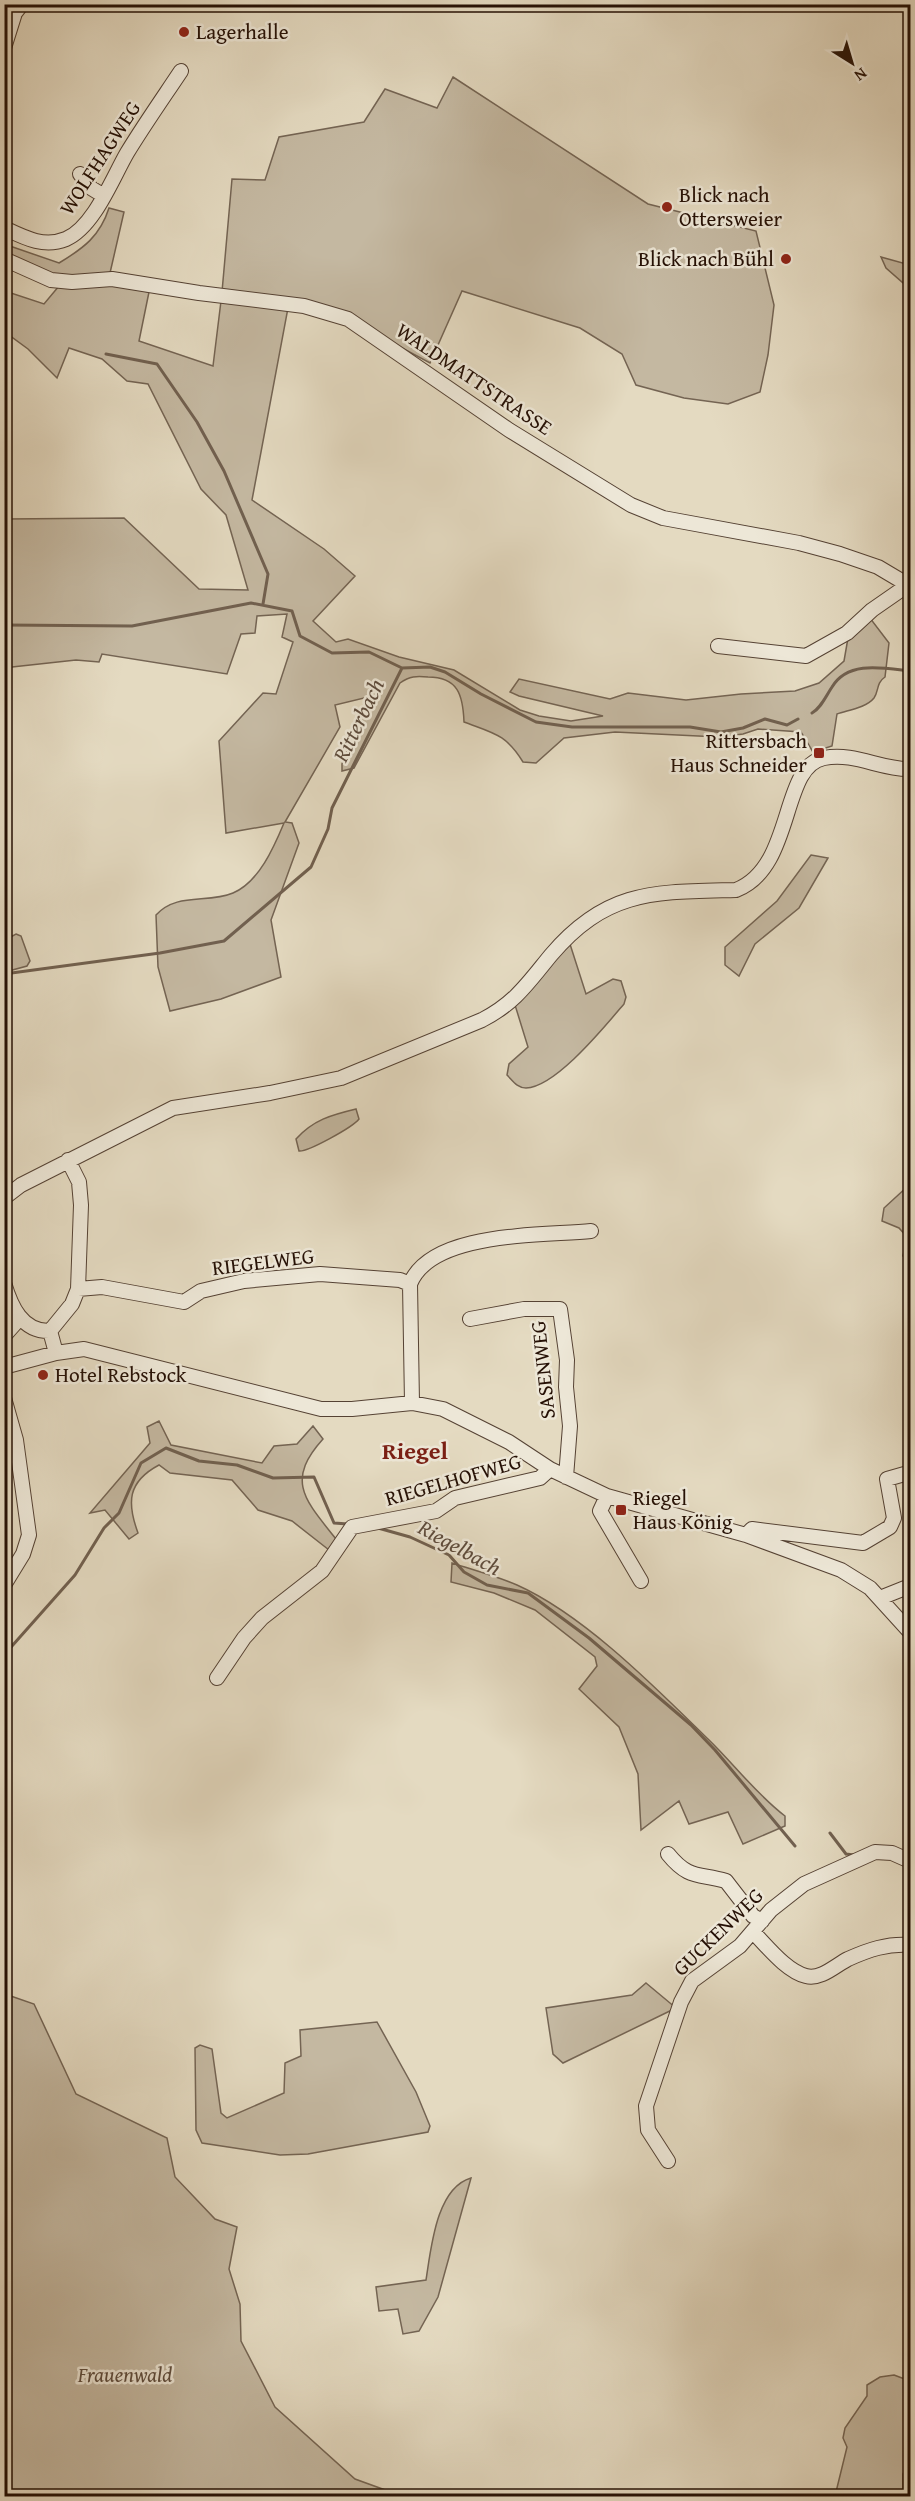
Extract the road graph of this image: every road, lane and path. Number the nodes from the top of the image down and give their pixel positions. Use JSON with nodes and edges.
{"nodes":[{"id":1,"x":22,"y":4,"type":"edge"},
{"id":2,"x":4,"y":48,"type":"edge"},
{"id":3,"x":181,"y":71,"type":"dead end"},
{"id":4,"x":80,"y":174,"type":"dead end"},
{"id":5,"x":104,"y":196,"type":"junction"},
{"id":6,"x":4,"y":228,"type":"edge"},
{"id":7,"x":4,"y":258,"type":"edge"},
{"id":8,"x":909,"y":586,"type":"edge"},
{"id":9,"x":718,"y":646,"type":"dead end"},
{"id":10,"x":910,"y":769,"type":"edge"},
{"id":11,"x":68,"y":1160,"type":"junction"},
{"id":12,"x":4,"y":1198,"type":"edge"},
{"id":13,"x":591,"y":1231,"type":"dead end"},
{"id":14,"x":4,"y":1283,"type":"edge"},
{"id":15,"x":410,"y":1284,"type":"junction"},
{"id":16,"x":78,"y":1289,"type":"junction"},
{"id":17,"x":20,"y":1318,"type":"junction"},
{"id":18,"x":470,"y":1318,"type":"dead end"},
{"id":19,"x":50,"y":1331,"type":"junction"},
{"id":20,"x":4,"y":1336,"type":"edge"},
{"id":21,"x":56,"y":1353,"type":"junction"},
{"id":22,"x":4,"y":1367,"type":"edge"},
{"id":23,"x":4,"y":1398,"type":"edge"},
{"id":24,"x":412,"y":1403,"type":"junction"},
{"id":25,"x":550,"y":1469,"type":"junction"},
{"id":26,"x":908,"y":1473,"type":"dead end"},
{"id":27,"x":566,"y":1477,"type":"junction"},
{"id":28,"x":607,"y":1496,"type":"junction"},
{"id":29,"x":746,"y":1535,"type":"junction"},
{"id":30,"x":641,"y":1581,"type":"dead end"},
{"id":31,"x":4,"y":1585,"type":"edge"},
{"id":32,"x":910,"y":1586,"type":"edge"},
{"id":33,"x":880,"y":1598,"type":"junction"},
{"id":34,"x":910,"y":1632,"type":"edge"},
{"id":35,"x":218,"y":1678,"type":"dead end"},
{"id":36,"x":668,"y":1854,"type":"dead end"},
{"id":37,"x":910,"y":1861,"type":"edge"},
{"id":38,"x":757,"y":1926,"type":"junction"},
{"id":39,"x":910,"y":1944,"type":"edge"},
{"id":40,"x":668,"y":2161,"type":"dead end"}],
"edges":[{"from":1,"to":2,"type":"street"},
{"from":3,"to":5,"type":"street","name":"WOLFHAGWEG"},
{"from":4,"to":5,"type":"street"},
{"from":5,"to":6,"type":"street","name":"WOLFHAGWEG"},
{"from":7,"to":8,"type":"street","name":"WALDMATTSTRASSE"},
{"from":8,"to":9,"type":"street","name":"WALDMATTSTRASSE"},
{"from":10,"to":11,"type":"street"},
{"from":11,"to":12,"type":"street"},
{"from":11,"to":16,"type":"street"},
{"from":13,"to":15,"type":"street"},
{"from":14,"to":17,"type":"street"},
{"from":15,"to":16,"type":"street","name":"RIEGELWEG"},
{"from":15,"to":24,"type":"street"},
{"from":16,"to":19,"type":"street"},
{"from":17,"to":19,"type":"street"},
{"from":17,"to":20,"type":"street"},
{"from":18,"to":27,"type":"street","name":"SASENWEG"},
{"from":19,"to":21,"type":"street"},
{"from":21,"to":22,"type":"street"},
{"from":21,"to":24,"type":"street"},
{"from":23,"to":31,"type":"street"},
{"from":24,"to":25,"type":"street"},
{"from":25,"to":27,"type":"street"},
{"from":25,"to":35,"type":"street","name":"RIEGELHOFWEG"},
{"from":26,"to":29,"type":"street"},
{"from":27,"to":28,"type":"street"},
{"from":28,"to":29,"type":"street"},
{"from":28,"to":30,"type":"street"},
{"from":29,"to":33,"type":"street"},
{"from":32,"to":33,"type":"street"},
{"from":33,"to":34,"type":"street"},
{"from":36,"to":38,"type":"street"},
{"from":37,"to":38,"type":"street","name":"GUCKENWEG"},
{"from":38,"to":39,"type":"street"},
{"from":38,"to":40,"type":"street","name":"GUCKENWEG"}]}
